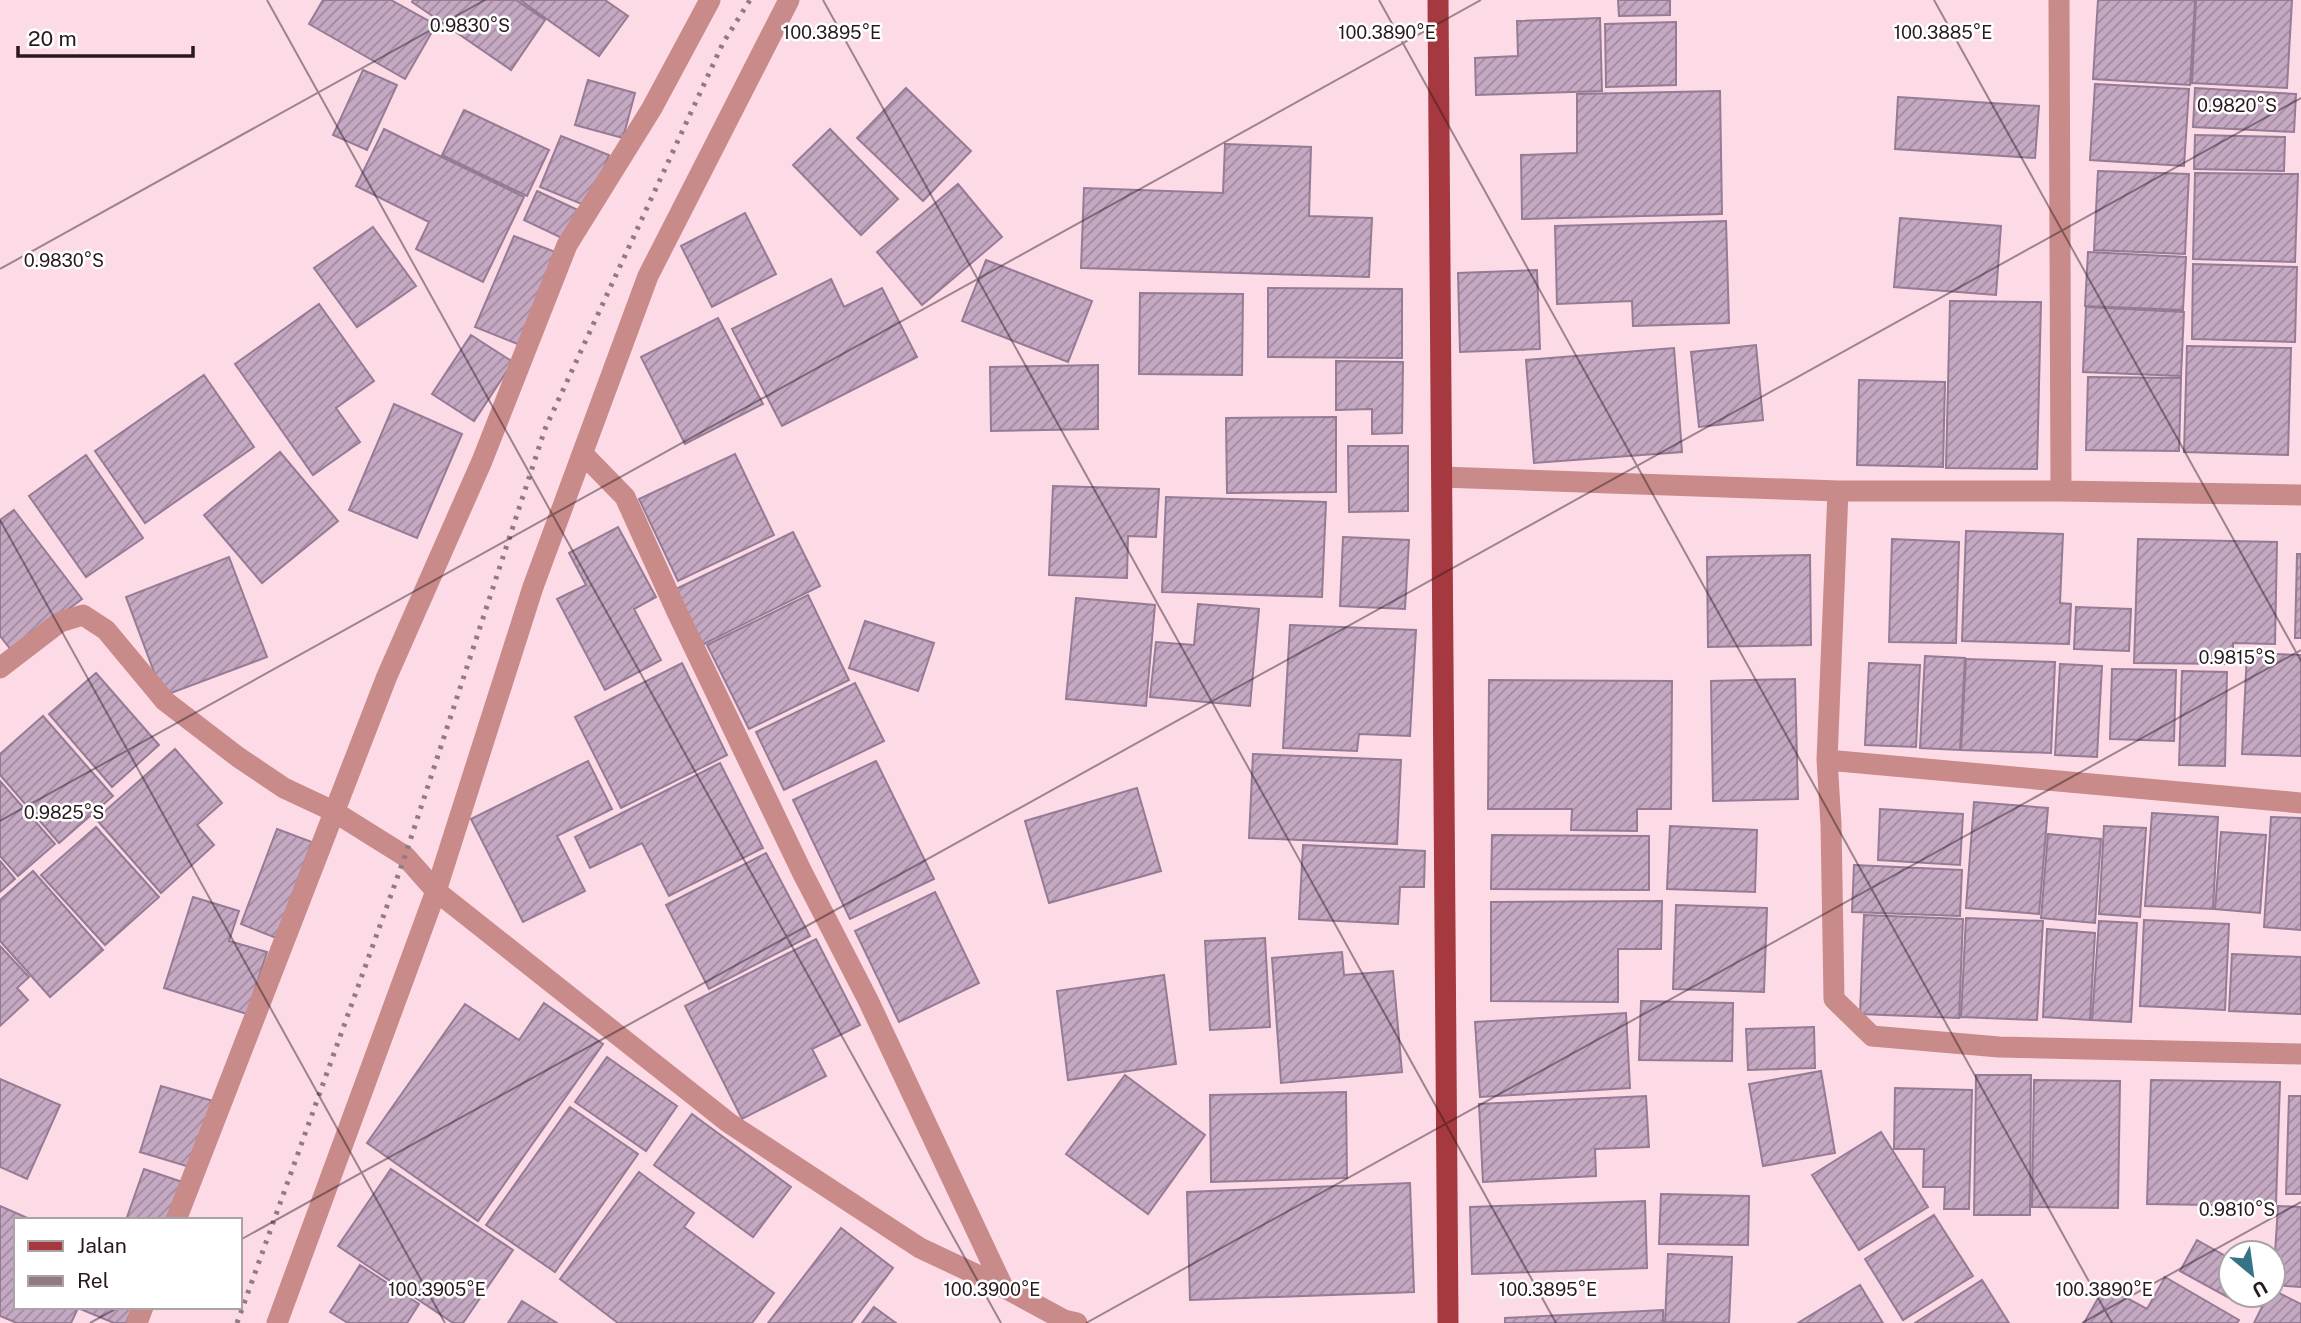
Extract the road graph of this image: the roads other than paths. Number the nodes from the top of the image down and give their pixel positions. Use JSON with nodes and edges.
{"nodes":[{"id":1,"x":710,"y":0,"type":"edge"},
{"id":2,"x":789,"y":0,"type":"edge"},
{"id":3,"x":1438,"y":0,"type":"edge"},
{"id":4,"x":2059,"y":0,"type":"edge"},
{"id":5,"x":583,"y":454,"type":"junction"},
{"id":6,"x":1442,"y":477,"type":"junction"},
{"id":7,"x":1838,"y":491,"type":"junction"},
{"id":8,"x":2061,"y":491,"type":"junction"},
{"id":9,"x":2301,"y":495,"type":"edge"},
{"id":10,"x":0,"y":668,"type":"edge"},
{"id":11,"x":1827,"y":760,"type":"junction"},
{"id":12,"x":2301,"y":803,"type":"edge"},
{"id":13,"x":333,"y":811,"type":"junction"},
{"id":14,"x":436,"y":891,"type":"junction"},
{"id":15,"x":2301,"y":1054,"type":"edge"},
{"id":16,"x":177,"y":1218,"type":"edge"},
{"id":17,"x":1003,"y":1286,"type":"junction"},
{"id":18,"x":277,"y":1323,"type":"edge"},
{"id":19,"x":1077,"y":1323,"type":"edge"},
{"id":20,"x":1448,"y":1323,"type":"edge"}],
"edges":[{"from":1,"to":13,"type":"street"},
{"from":2,"to":5,"type":"street"},
{"from":3,"to":6,"type":"main road"},
{"from":4,"to":8,"type":"street"},
{"from":5,"to":14,"type":"street"},
{"from":5,"to":17,"type":"street"},
{"from":6,"to":7,"type":"street"},
{"from":6,"to":20,"type":"main road"},
{"from":7,"to":8,"type":"street"},
{"from":7,"to":11,"type":"street"},
{"from":8,"to":9,"type":"street"},
{"from":10,"to":13,"type":"street"},
{"from":11,"to":12,"type":"street"},
{"from":11,"to":15,"type":"street"},
{"from":13,"to":14,"type":"street"},
{"from":13,"to":16,"type":"street"},
{"from":14,"to":17,"type":"street"},
{"from":14,"to":18,"type":"street"},
{"from":17,"to":19,"type":"street"}]}
